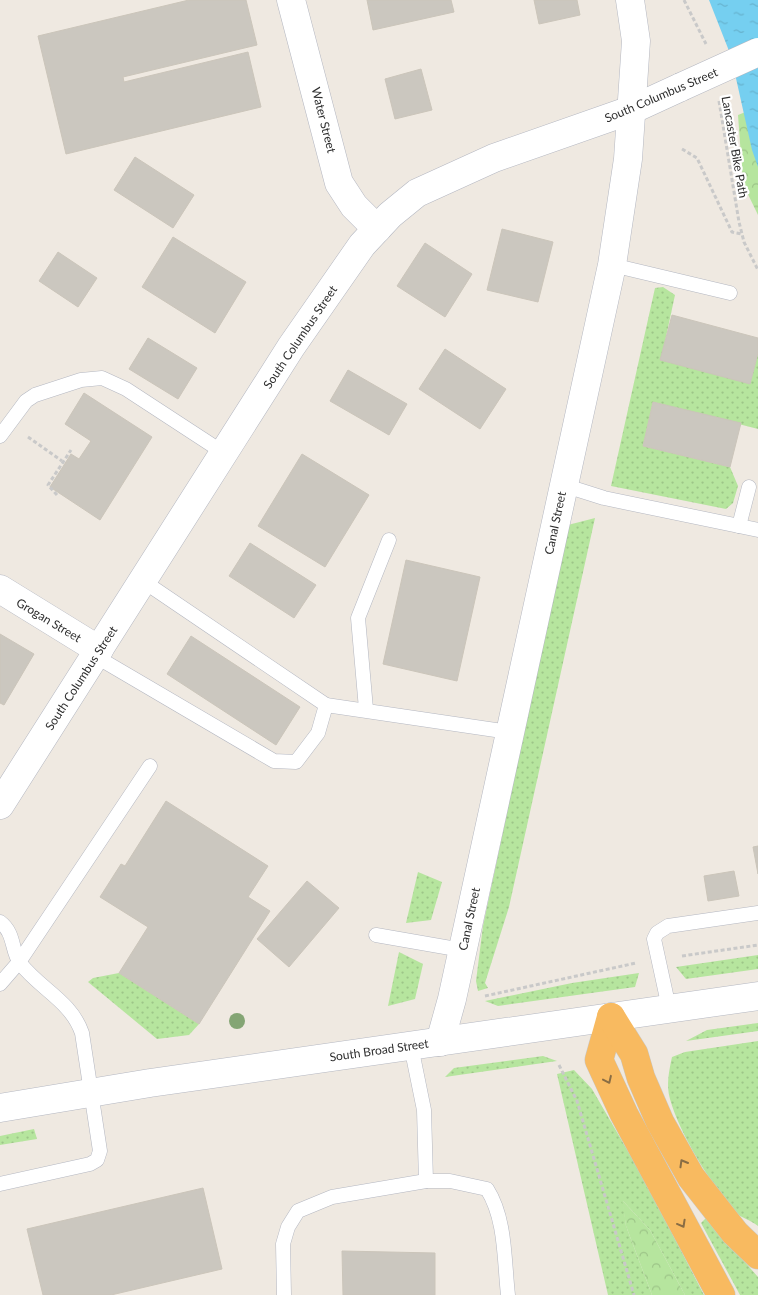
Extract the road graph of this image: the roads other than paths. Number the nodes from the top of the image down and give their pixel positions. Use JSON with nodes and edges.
{"nodes":[{"id":1,"x":291,"y":0,"type":"edge"},
{"id":2,"x":630,"y":0,"type":"edge"},
{"id":3,"x":758,"y":52,"type":"edge"},
{"id":4,"x":631,"y":110,"type":"junction"},
{"id":5,"x":377,"y":229,"type":"junction"},
{"id":6,"x":612,"y":266,"type":"junction"},
{"id":7,"x":730,"y":293,"type":"dead end"},
{"id":8,"x":0,"y":436,"type":"edge"},
{"id":9,"x":224,"y":452,"type":"junction"},
{"id":10,"x":563,"y":485,"type":"junction"},
{"id":11,"x":749,"y":487,"type":"dead end"},
{"id":12,"x":739,"y":526,"type":"junction"},
{"id":13,"x":758,"y":530,"type":"edge"},
{"id":14,"x":389,"y":540,"type":"dead end"},
{"id":15,"x":143,"y":581,"type":"junction"},
{"id":16,"x":0,"y":589,"type":"edge"},
{"id":17,"x":97,"y":653,"type":"junction"},
{"id":18,"x":326,"y":705,"type":"junction"},
{"id":19,"x":366,"y":709,"type":"junction"},
{"id":20,"x":509,"y":732,"type":"junction"},
{"id":21,"x":150,"y":766,"type":"dead end"},
{"id":22,"x":0,"y":805,"type":"edge"},
{"id":23,"x":758,"y":913,"type":"edge"},
{"id":24,"x":0,"y":922,"type":"edge"},
{"id":25,"x":376,"y":935,"type":"dead end"},
{"id":26,"x":462,"y":950,"type":"junction"},
{"id":27,"x":19,"y":962,"type":"junction"},
{"id":28,"x":0,"y":984,"type":"edge"},
{"id":29,"x":758,"y":996,"type":"edge"},
{"id":30,"x":669,"y":1008,"type":"junction"},
{"id":31,"x":611,"y":1017,"type":"junction"},
{"id":32,"x":440,"y":1042,"type":"junction"},
{"id":33,"x":411,"y":1046,"type":"junction"},
{"id":34,"x":92,"y":1092,"type":"junction"},
{"id":35,"x":0,"y":1108,"type":"edge"},
{"id":36,"x":426,"y":1181,"type":"junction"},
{"id":37,"x":0,"y":1184,"type":"edge"},
{"id":38,"x":758,"y":1255,"type":"edge"},
{"id":39,"x":284,"y":1295,"type":"edge"},
{"id":40,"x":508,"y":1295,"type":"edge"},
{"id":41,"x":721,"y":1295,"type":"edge"}],
"edges":[{"from":1,"to":5,"type":"street","name":"Water Street"},
{"from":2,"to":4,"type":"street","name":"Canal Street"},
{"from":3,"to":4,"type":"street","name":"South Columbus Street","bridge":true},
{"from":4,"to":5,"type":"street","name":"South Columbus Street"},
{"from":4,"to":6,"type":"street","name":"Canal Street"},
{"from":5,"to":9,"type":"street","name":"South Columbus Street"},
{"from":6,"to":7,"type":"lane"},
{"from":6,"to":10,"type":"street","name":"Canal Street"},
{"from":8,"to":9,"type":"lane"},
{"from":9,"to":15,"type":"street","name":"South Columbus Street"},
{"from":10,"to":12,"type":"lane"},
{"from":10,"to":20,"type":"street","name":"Canal Street"},
{"from":11,"to":12,"type":"lane"},
{"from":12,"to":13,"type":"lane"},
{"from":14,"to":19,"type":"lane"},
{"from":15,"to":17,"type":"street","name":"South Columbus Street"},
{"from":15,"to":18,"type":"lane"},
{"from":16,"to":17,"type":"street","name":"Grogan Street"},
{"from":17,"to":18,"type":"lane"},
{"from":17,"to":22,"type":"street","name":"South Columbus Street"},
{"from":18,"to":19,"type":"lane"},
{"from":19,"to":20,"type":"lane"},
{"from":20,"to":26,"type":"street","name":"Canal Street"},
{"from":21,"to":27,"type":"lane"},
{"from":23,"to":30,"type":"lane"},
{"from":24,"to":27,"type":"lane"},
{"from":25,"to":26,"type":"lane"},
{"from":26,"to":32,"type":"street","name":"Canal Street"},
{"from":27,"to":28,"type":"lane"},
{"from":27,"to":34,"type":"lane"},
{"from":29,"to":30,"type":"street","name":"South Broad Street"},
{"from":30,"to":31,"type":"street","name":"South Broad Street"},
{"from":31,"to":32,"type":"street","name":"South Broad Street"},
{"from":38,"to":31,"type":"highway","one_way":true},
{"from":31,"to":41,"type":"highway","one_way":true},
{"from":32,"to":33,"type":"street","name":"South Broad Street"},
{"from":33,"to":34,"type":"street","name":"South Broad Street"},
{"from":33,"to":36,"type":"lane"},
{"from":34,"to":35,"type":"street","name":"South Broad Street"},
{"from":34,"to":37,"type":"lane"},
{"from":36,"to":39,"type":"lane"},
{"from":36,"to":40,"type":"lane"}]}
